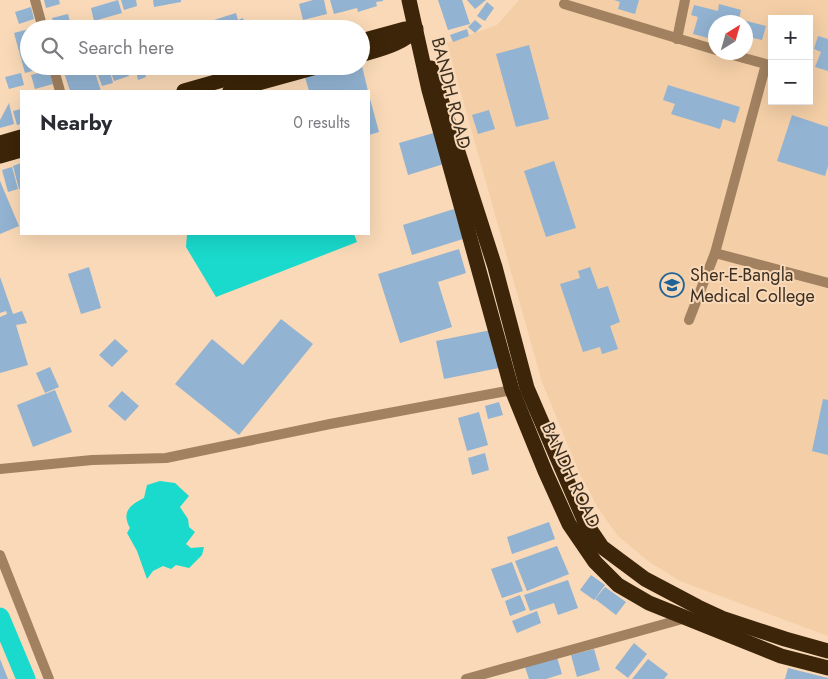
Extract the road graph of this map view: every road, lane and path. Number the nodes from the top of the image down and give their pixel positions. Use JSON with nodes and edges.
{"nodes":[{"id":1,"x":35,"y":0,"type":"edge"},
{"id":2,"x":409,"y":0,"type":"edge"},
{"id":3,"x":686,"y":0,"type":"edge"},
{"id":4,"x":564,"y":4,"type":"dead end"},
{"id":5,"x":41,"y":20,"type":"edge"},
{"id":6,"x":416,"y":29,"type":"junction"},
{"id":7,"x":370,"y":38,"type":"edge"},
{"id":8,"x":677,"y":39,"type":"junction"},
{"id":9,"x":708,"y":48,"type":"edge"},
{"id":10,"x":370,"y":52,"type":"edge"},
{"id":11,"x":751,"y":60,"type":"edge"},
{"id":12,"x":56,"y":75,"type":"edge"},
{"id":13,"x":240,"y":75,"type":"edge"},
{"id":14,"x":288,"y":75,"type":"edge"},
{"id":15,"x":60,"y":90,"type":"edge"},
{"id":16,"x":188,"y":90,"type":"edge"},
{"id":17,"x":234,"y":90,"type":"edge"},
{"id":18,"x":20,"y":137,"type":"edge"},
{"id":19,"x":0,"y":143,"type":"edge"},
{"id":20,"x":20,"y":150,"type":"edge"},
{"id":21,"x":0,"y":156,"type":"edge"},
{"id":22,"x":715,"y":253,"type":"junction"},
{"id":23,"x":828,"y":283,"type":"edge"},
{"id":24,"x":689,"y":320,"type":"dead end"},
{"id":25,"x":512,"y":390,"type":"junction"},
{"id":26,"x":0,"y":469,"type":"edge"},
{"id":27,"x":0,"y":555,"type":"edge"},
{"id":28,"x":686,"y":618,"type":"junction"},
{"id":29,"x":828,"y":651,"type":"edge"},
{"id":30,"x":828,"y":668,"type":"edge"},
{"id":31,"x":49,"y":679,"type":"edge"},
{"id":32,"x":466,"y":679,"type":"edge"}],
"edges":[{"from":1,"to":5,"type":"street"},
{"from":2,"to":6,"type":"highway"},
{"from":3,"to":8,"type":"street"},
{"from":4,"to":8,"type":"street"},
{"from":6,"to":7,"type":"highway"},
{"from":6,"to":10,"type":"highway"},
{"from":6,"to":25,"type":"highway","name":"BANDH ROAD"},
{"from":6,"to":29,"type":"highway","name":"BANDH ROAD"},
{"from":8,"to":9,"type":"street"},
{"from":11,"to":22,"type":"street"},
{"from":12,"to":15,"type":"street"},
{"from":13,"to":16,"type":"highway"},
{"from":14,"to":17,"type":"highway"},
{"from":18,"to":19,"type":"highway"},
{"from":20,"to":21,"type":"highway"},
{"from":22,"to":23,"type":"street"},
{"from":22,"to":24,"type":"street"},
{"from":25,"to":26,"type":"street"},
{"from":25,"to":28,"type":"highway","name":"BANDH ROAD"},
{"from":27,"to":31,"type":"street"},
{"from":28,"to":30,"type":"highway","name":"BANDH ROAD"},
{"from":28,"to":32,"type":"street"}]}
